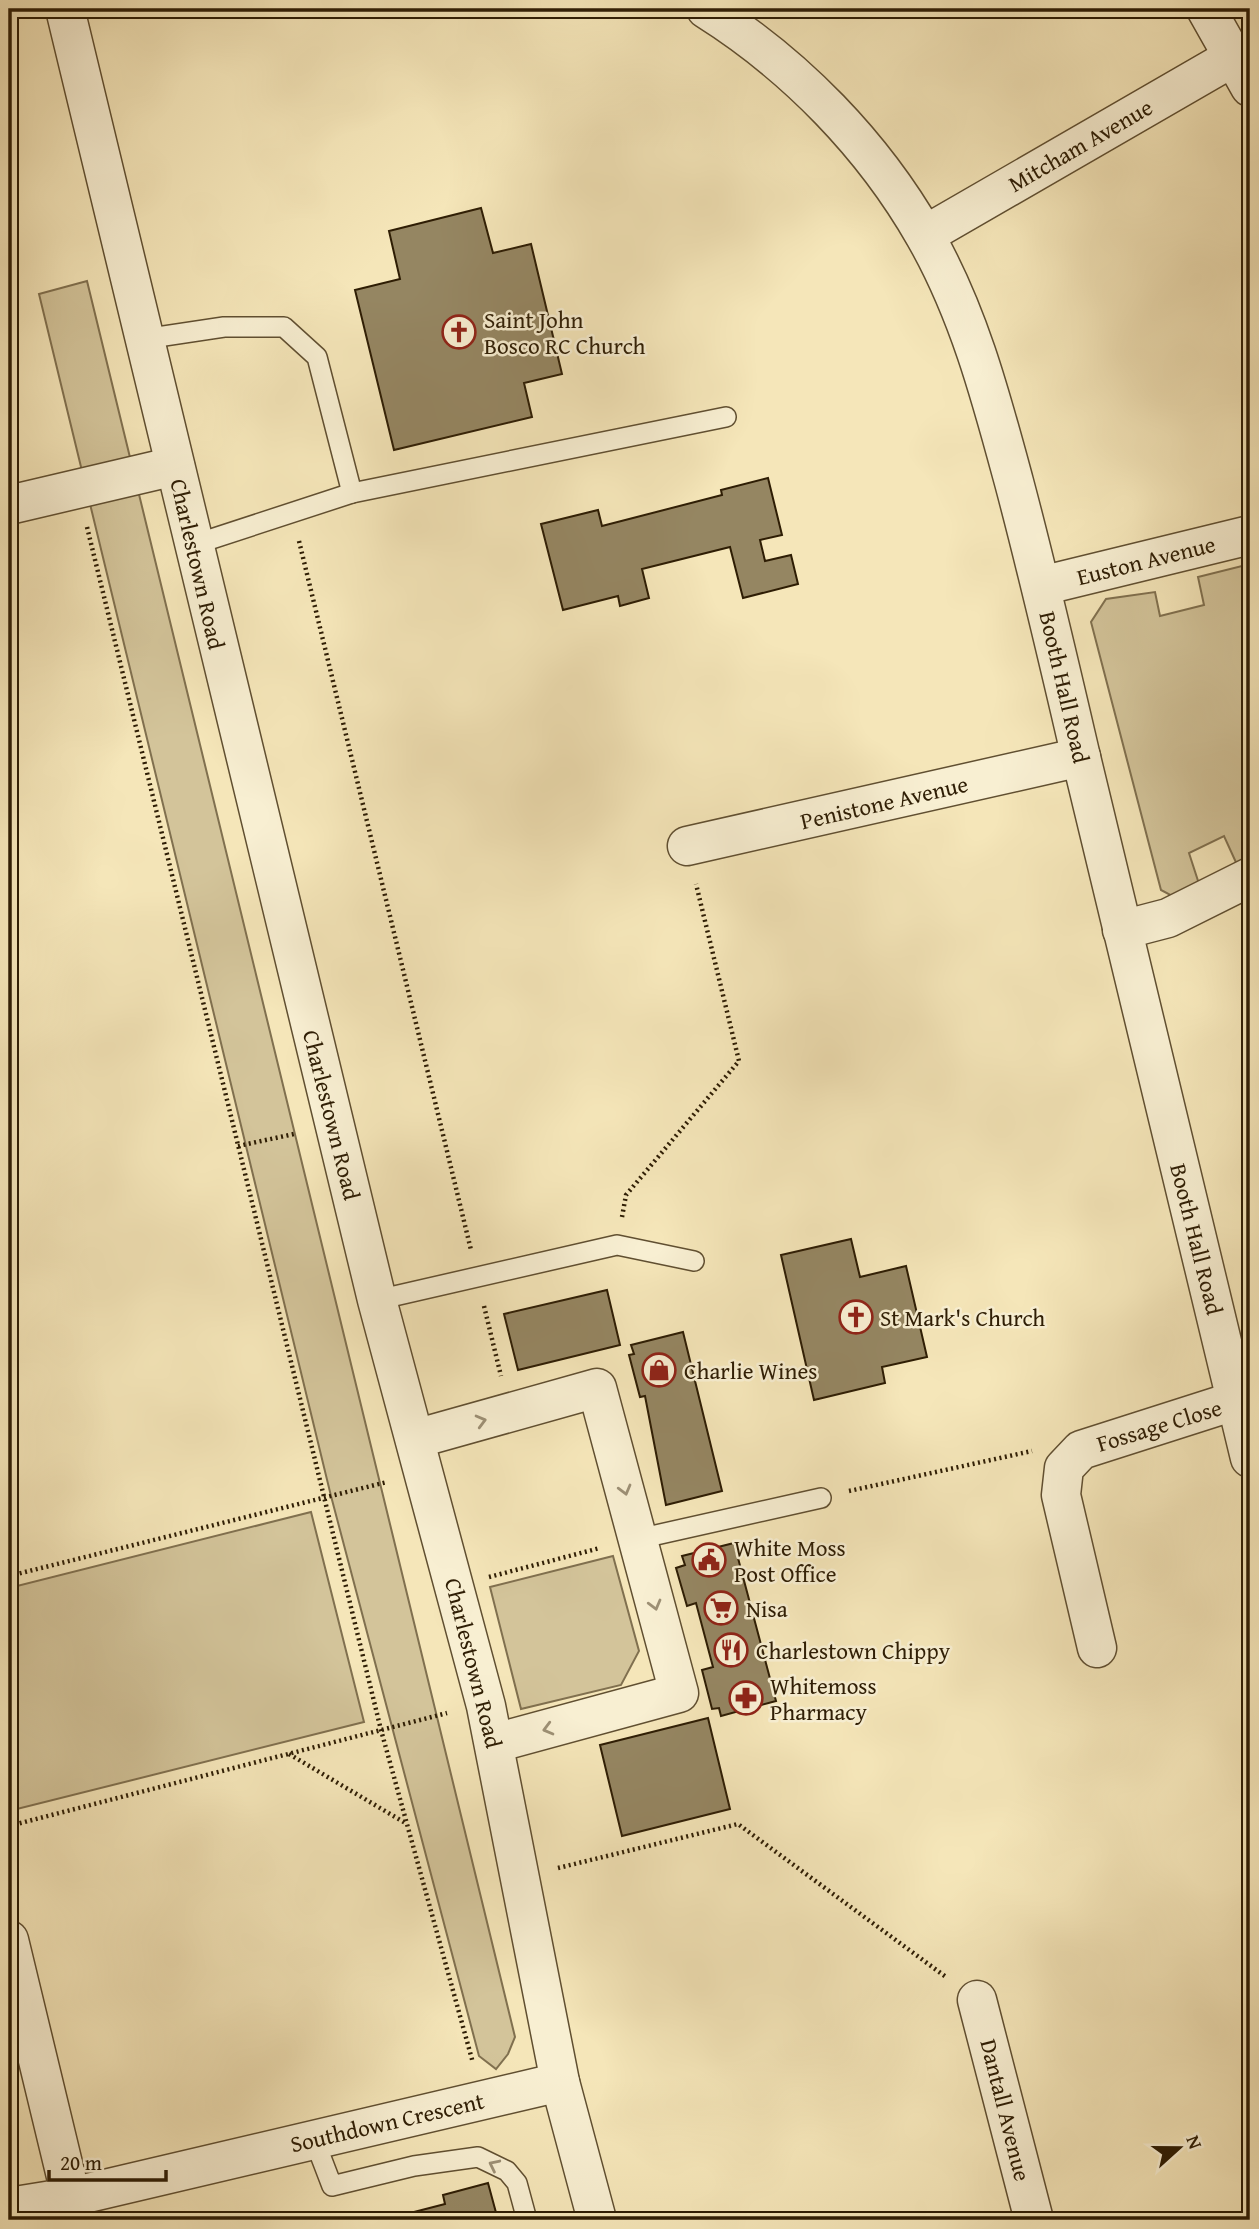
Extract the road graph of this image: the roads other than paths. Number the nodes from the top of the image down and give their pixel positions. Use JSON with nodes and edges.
{"nodes":[{"id":1,"x":65,"y":9,"type":"edge"},
{"id":2,"x":706,"y":9,"type":"edge"},
{"id":3,"x":1206,"y":9,"type":"edge"},
{"id":4,"x":1242,"y":71,"type":"edge"},
{"id":5,"x":925,"y":235,"type":"junction"},
{"id":6,"x":144,"y":339,"type":"junction"},
{"id":7,"x":726,"y":417,"type":"dead end"},
{"id":8,"x":175,"y":466,"type":"junction"},
{"id":9,"x":352,"y":493,"type":"junction"},
{"id":10,"x":9,"y":505,"type":"edge"},
{"id":11,"x":1250,"y":535,"type":"edge"},
{"id":12,"x":193,"y":545,"type":"junction"},
{"id":13,"x":1041,"y":586,"type":"junction"},
{"id":14,"x":1081,"y":757,"type":"junction"},
{"id":15,"x":687,"y":846,"type":"road end"},
{"id":16,"x":1250,"y":877,"type":"edge"},
{"id":17,"x":1122,"y":930,"type":"junction"},
{"id":18,"x":694,"y":1261,"type":"dead end"},
{"id":19,"x":377,"y":1300,"type":"junction"},
{"id":20,"x":1243,"y":1399,"type":"edge"},
{"id":21,"x":420,"y":1456,"type":"junction"},
{"id":22,"x":1250,"y":1458,"type":"edge"},
{"id":23,"x":821,"y":1497,"type":"road end"},
{"id":24,"x":638,"y":1539,"type":"junction"},
{"id":25,"x":1097,"y":1648,"type":"dead end"},
{"id":26,"x":495,"y":1743,"type":"junction"},
{"id":27,"x":9,"y":1940,"type":"edge"},
{"id":28,"x":977,"y":2000,"type":"road end"},
{"id":29,"x":559,"y":2082,"type":"junction"},
{"id":30,"x":314,"y":2139,"type":"junction"},
{"id":31,"x":71,"y":2197,"type":"junction"},
{"id":32,"x":9,"y":2207,"type":"edge"},
{"id":33,"x":527,"y":2220,"type":"edge"},
{"id":34,"x":597,"y":2220,"type":"edge"},
{"id":35,"x":1034,"y":2220,"type":"edge"}],
"edges":[{"from":1,"to":6,"type":"street","name":"Charlestown Road"},
{"from":2,"to":5,"type":"street","name":"Booth Hall Road"},
{"from":3,"to":4,"type":"street"},
{"from":4,"to":5,"type":"street","name":"Mitcham Avenue"},
{"from":5,"to":13,"type":"street","name":"Booth Hall Road"},
{"from":6,"to":8,"type":"street","name":"Charlestown Road"},
{"from":6,"to":9,"type":"lane"},
{"from":7,"to":9,"type":"lane"},
{"from":8,"to":10,"type":"street"},
{"from":8,"to":12,"type":"street","name":"Charlestown Road"},
{"from":9,"to":12,"type":"lane"},
{"from":11,"to":13,"type":"street","name":"Euston Avenue"},
{"from":12,"to":19,"type":"street","name":"Charlestown Road"},
{"from":13,"to":14,"type":"street","name":"Booth Hall Road"},
{"from":14,"to":15,"type":"street","name":"Penistone Avenue"},
{"from":14,"to":17,"type":"street","name":"Booth Hall Road"},
{"from":16,"to":17,"type":"street"},
{"from":17,"to":20,"type":"street","name":"Booth Hall Road"},
{"from":18,"to":19,"type":"lane"},
{"from":19,"to":21,"type":"street","name":"Charlestown Road"},
{"from":20,"to":22,"type":"street","name":"Booth Hall Road"},
{"from":20,"to":25,"type":"street","name":"Fossage Close"},
{"from":21,"to":24,"type":"street","one_way":true},
{"from":21,"to":26,"type":"street","name":"Charlestown Road"},
{"from":23,"to":24,"type":"lane"},
{"from":24,"to":26,"type":"street","one_way":true},
{"from":26,"to":29,"type":"street","name":"Charlestown Road"},
{"from":27,"to":31,"type":"street"},
{"from":28,"to":35,"type":"street","name":"Dantall Avenue"},
{"from":29,"to":30,"type":"street","name":"Southdown Crescent"},
{"from":29,"to":34,"type":"street","name":"Charlestown Road"},
{"from":30,"to":31,"type":"street","name":"Southdown Crescent"},
{"from":33,"to":30,"type":"lane","one_way":true},
{"from":31,"to":32,"type":"street","name":"Southdown Crescent"}]}
